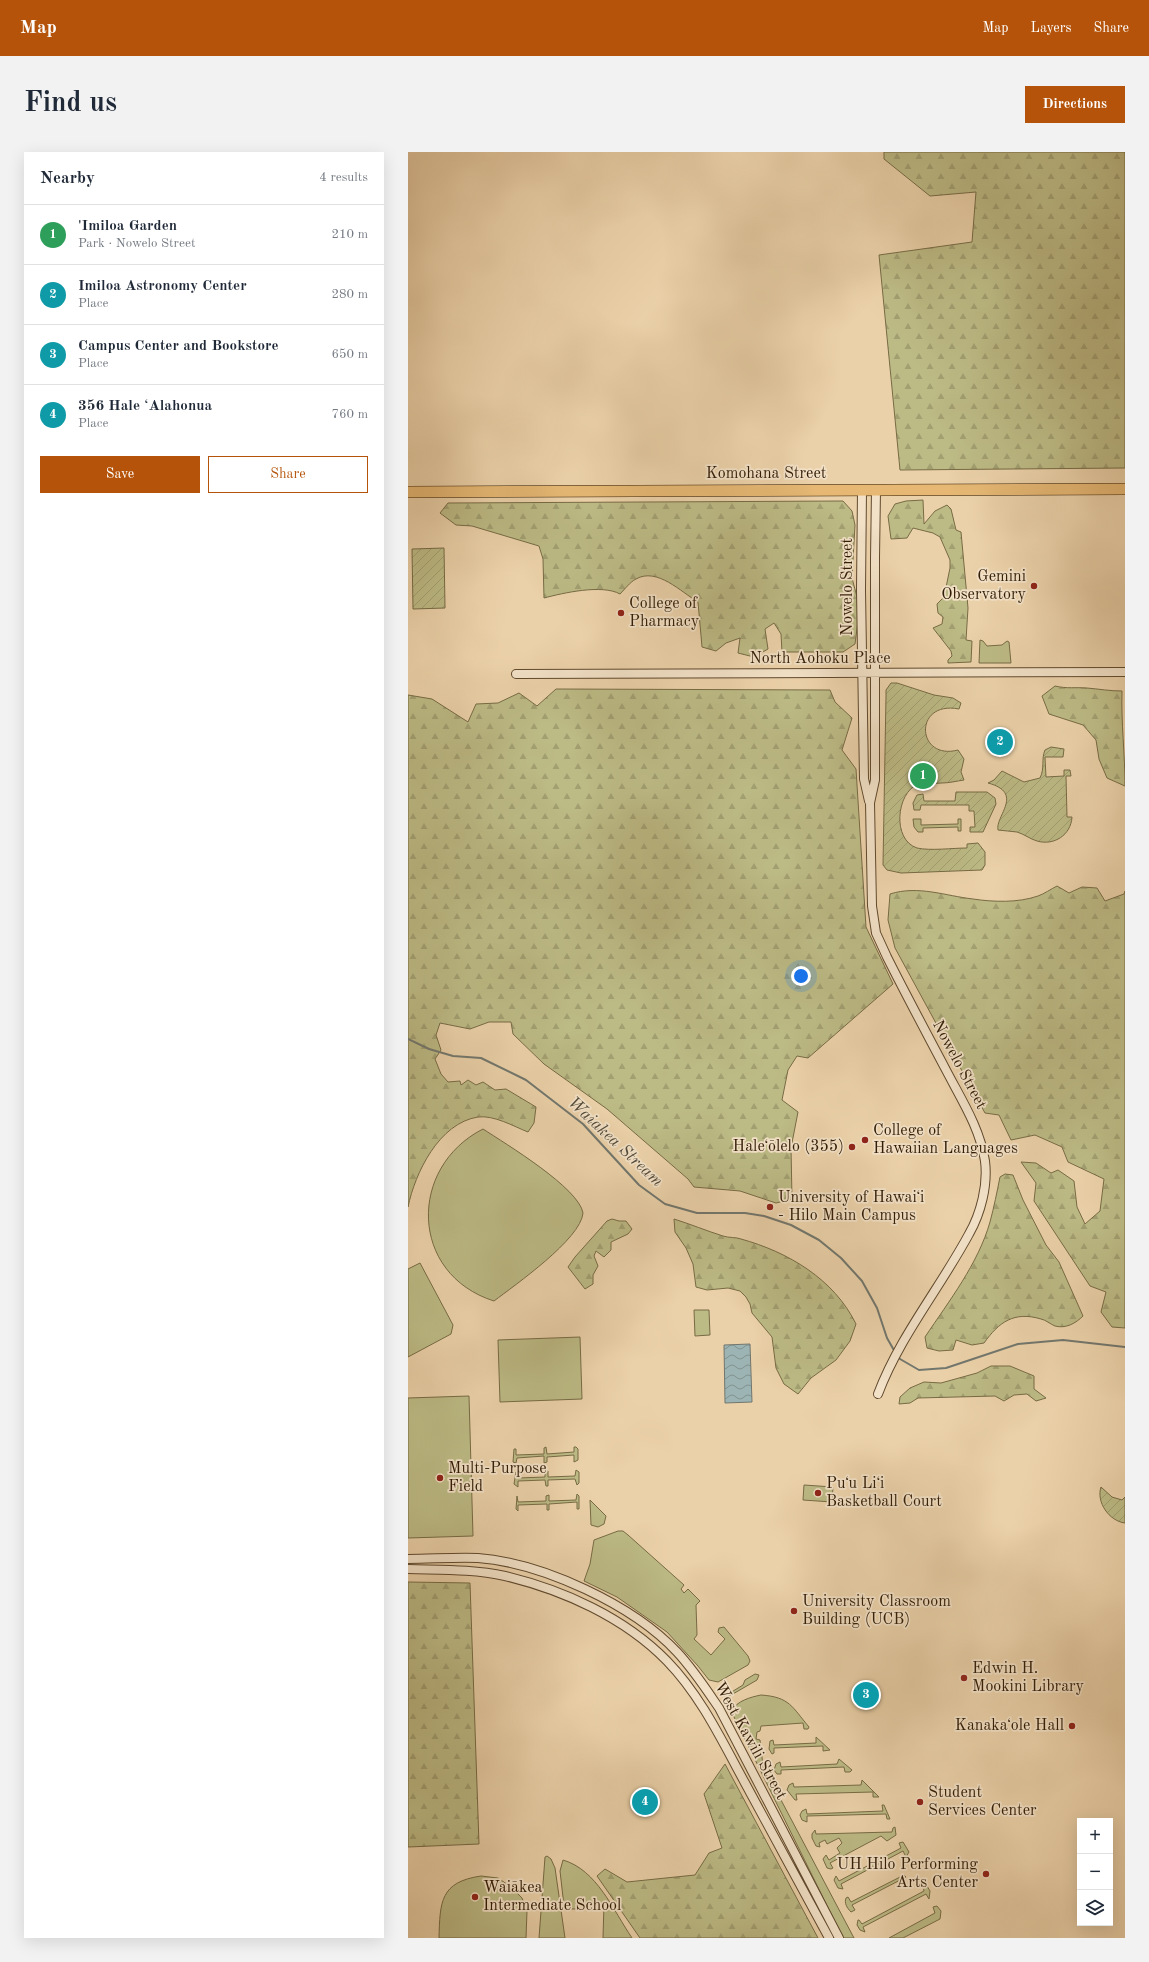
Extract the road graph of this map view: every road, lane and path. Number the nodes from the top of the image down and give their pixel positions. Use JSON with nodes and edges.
{"nodes":[{"id":1,"x":1125,"y":489,"type":"edge"},
{"id":2,"x":862,"y":490,"type":"junction"},
{"id":3,"x":876,"y":490,"type":"junction"},
{"id":4,"x":408,"y":492,"type":"edge"},
{"id":5,"x":874,"y":672,"type":"junction"},
{"id":6,"x":1125,"y":672,"type":"edge"},
{"id":7,"x":863,"y":673,"type":"junction"},
{"id":8,"x":516,"y":674,"type":"dead end"},
{"id":9,"x":870,"y":803,"type":"junction"},
{"id":10,"x":878,"y":1394,"type":"dead end"},
{"id":11,"x":408,"y":1559,"type":"edge"},
{"id":12,"x":408,"y":1569,"type":"edge"},
{"id":13,"x":829,"y":1938,"type":"edge"},
{"id":14,"x":839,"y":1938,"type":"edge"}],
"edges":[{"from":1,"to":3,"type":"main road","name":"Komohana Street"},
{"from":2,"to":3,"type":"main road","name":"Komohana Street"},
{"from":2,"to":4,"type":"main road","name":"Komohana Street"},
{"from":2,"to":7,"type":"street","name":"Nowelo Street"},
{"from":3,"to":5,"type":"street","name":"Nowelo Street"},
{"from":5,"to":6,"type":"street","name":"North Aohoku Place"},
{"from":5,"to":7,"type":"street","name":"North Aohoku Place"},
{"from":5,"to":9,"type":"street","name":"Nowelo Street"},
{"from":7,"to":8,"type":"street","name":"North Aohoku Place"},
{"from":7,"to":9,"type":"street","name":"Nowelo Street"},
{"from":9,"to":10,"type":"street","name":"Nowelo Street"},
{"from":11,"to":14,"type":"street","name":"West Kawili Street"},
{"from":12,"to":13,"type":"street","name":"West Kawili Street"}]}
